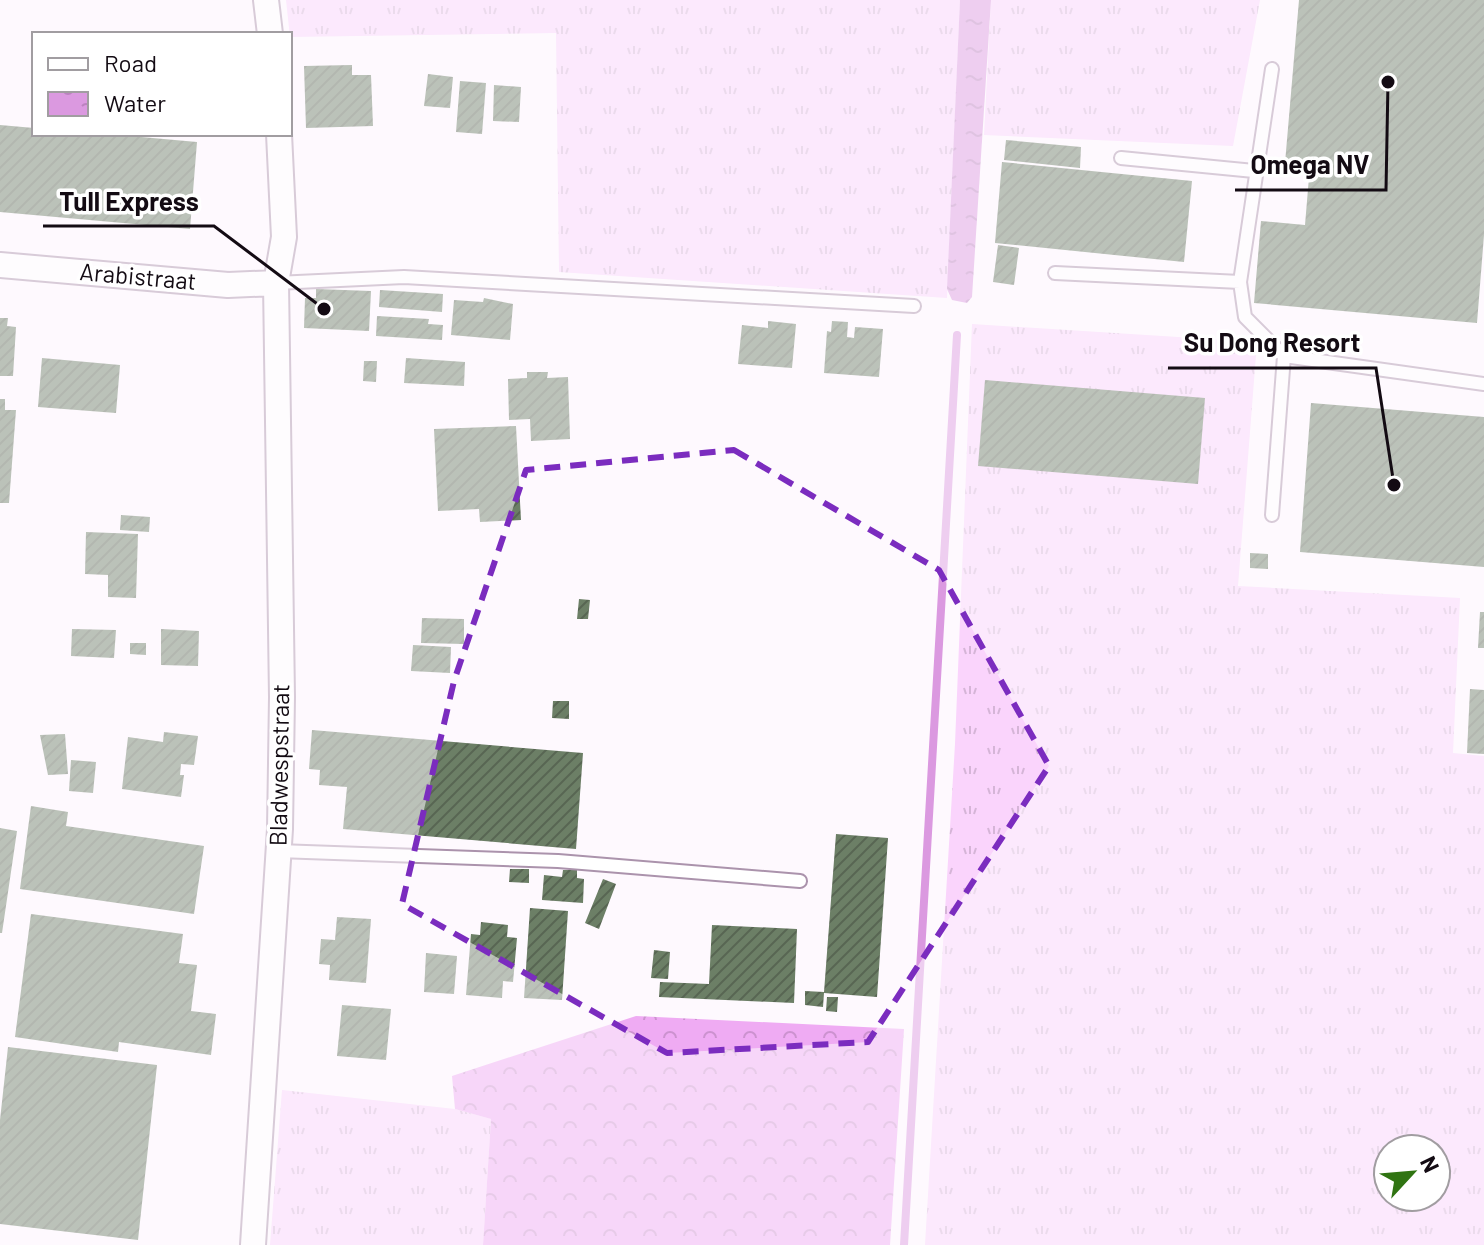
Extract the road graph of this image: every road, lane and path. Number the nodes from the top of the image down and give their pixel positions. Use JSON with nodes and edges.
{"nodes":[{"id":1,"x":266,"y":0,"type":"edge"},
{"id":2,"x":270,"y":32,"type":"edge"},
{"id":3,"x":1272,"y":69,"type":"dead end"},
{"id":4,"x":279,"y":136,"type":"edge"},
{"id":5,"x":1121,"y":158,"type":"dead end"},
{"id":6,"x":1254,"y":171,"type":"junction"},
{"id":7,"x":0,"y":265,"type":"edge"},
{"id":8,"x":1055,"y":273,"type":"dead end"},
{"id":9,"x":1240,"y":282,"type":"junction"},
{"id":10,"x":276,"y":283,"type":"junction"},
{"id":11,"x":914,"y":306,"type":"dead end"},
{"id":12,"x":1284,"y":356,"type":"junction"},
{"id":13,"x":1484,"y":384,"type":"edge"},
{"id":14,"x":1272,"y":515,"type":"dead end"},
{"id":15,"x":278,"y":851,"type":"junction"},
{"id":16,"x":800,"y":881,"type":"dead end"},
{"id":17,"x":253,"y":1245,"type":"edge"}],
"edges":[{"from":1,"to":2,"type":"street"},
{"from":3,"to":6,"type":"lane"},
{"from":4,"to":10,"type":"street","name":"Bladwespstraat"},
{"from":5,"to":6,"type":"lane"},
{"from":6,"to":9,"type":"lane"},
{"from":7,"to":10,"type":"street","name":"Arabistraat"},
{"from":8,"to":9,"type":"lane"},
{"from":9,"to":12,"type":"lane"},
{"from":10,"to":11,"type":"lane"},
{"from":10,"to":15,"type":"street","name":"Bladwespstraat"},
{"from":12,"to":13,"type":"lane"},
{"from":12,"to":14,"type":"lane"},
{"from":15,"to":16,"type":"lane"},
{"from":15,"to":17,"type":"street","name":"Bladwespstraat"}]}
